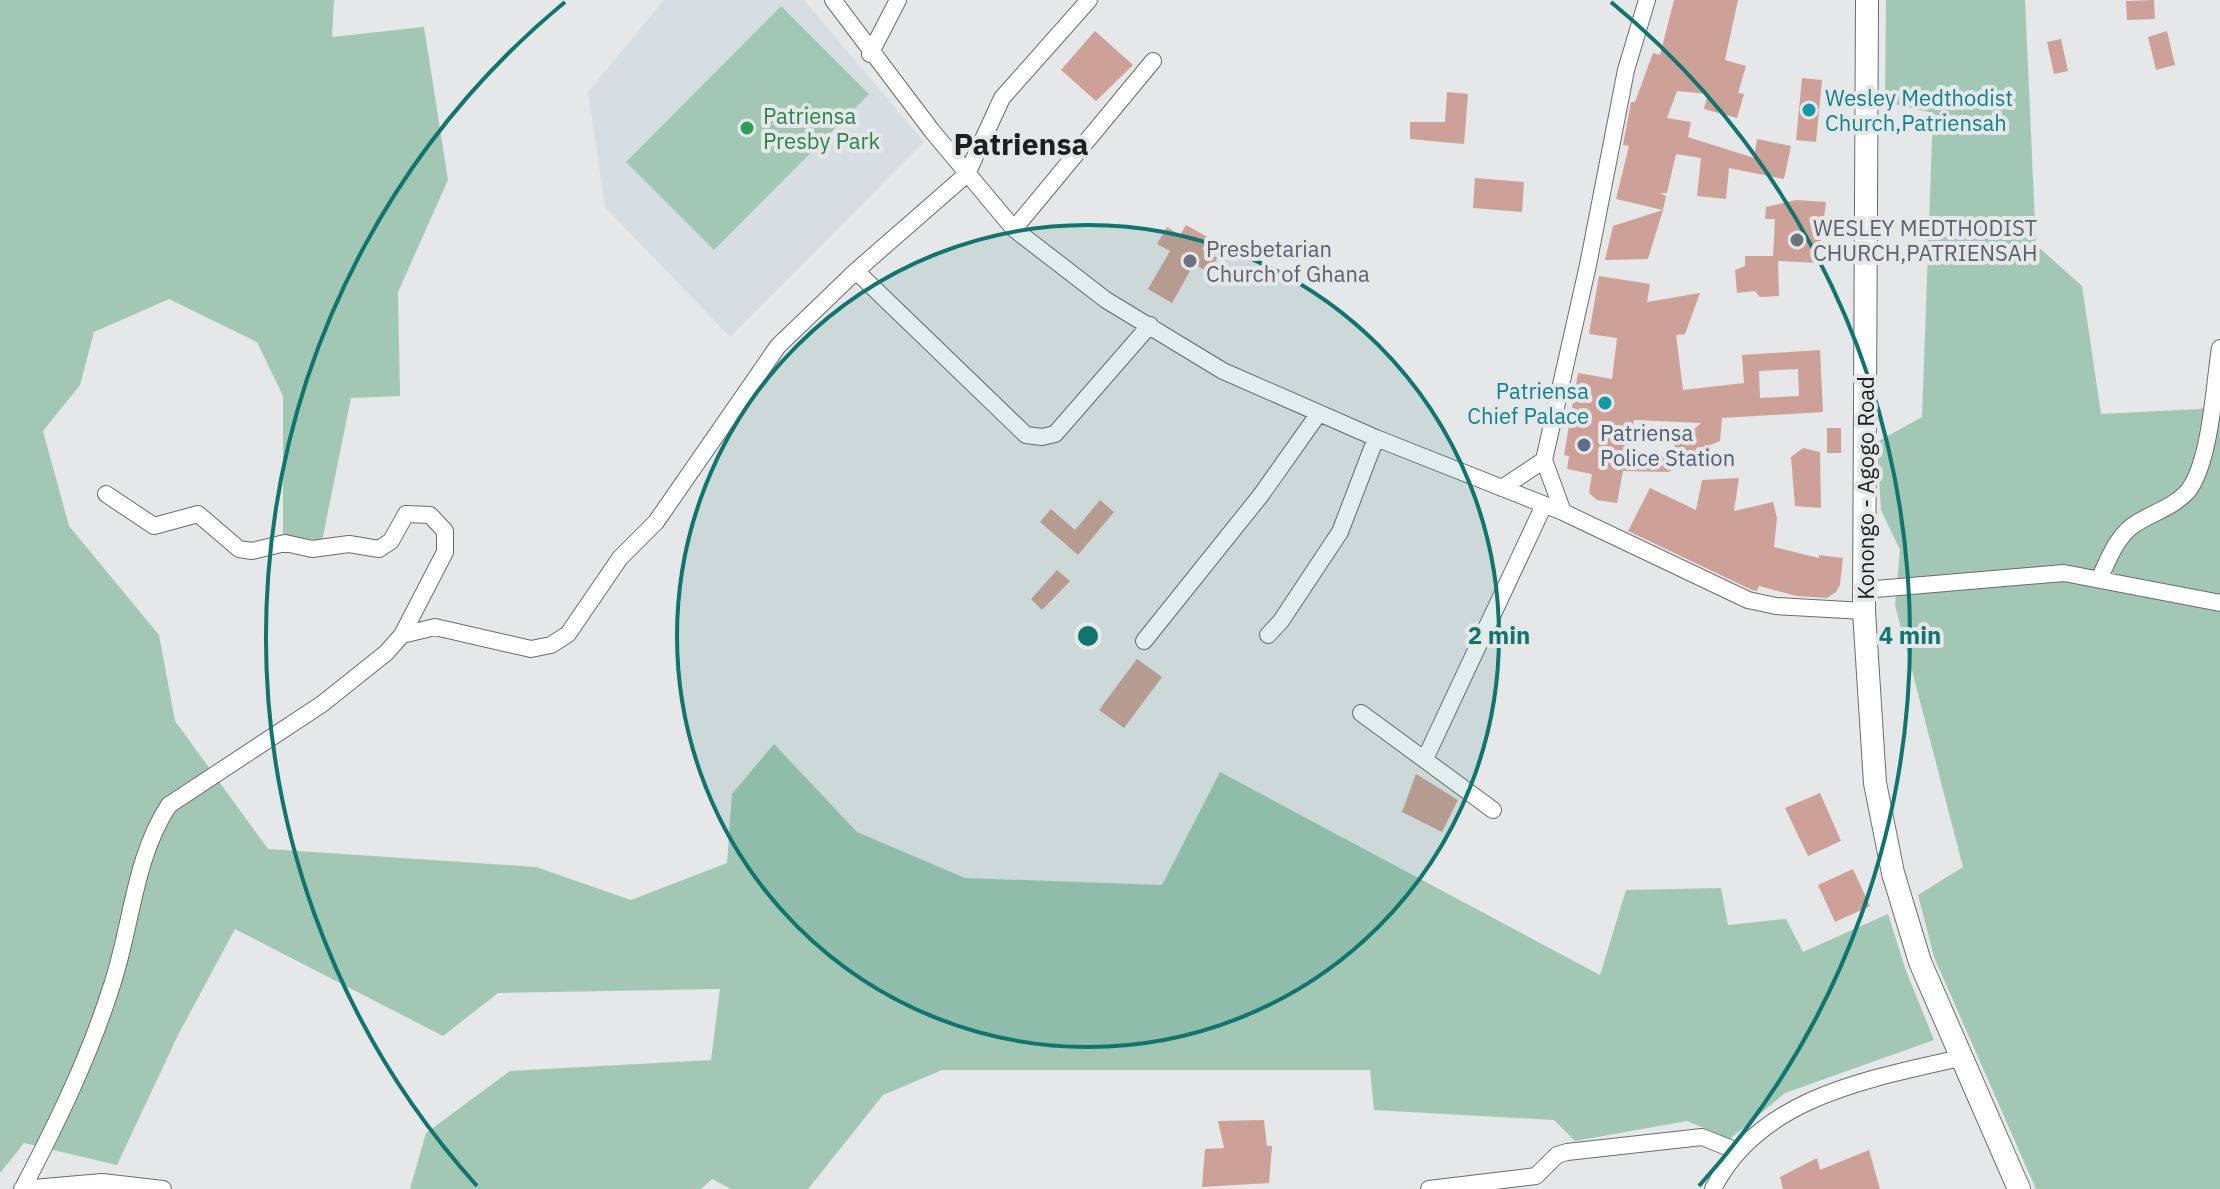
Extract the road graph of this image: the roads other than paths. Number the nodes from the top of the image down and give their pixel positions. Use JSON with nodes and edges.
{"nodes":[{"id":1,"x":833,"y":0,"type":"edge"},
{"id":2,"x":898,"y":0,"type":"edge"},
{"id":3,"x":1089,"y":0,"type":"edge"},
{"id":4,"x":1647,"y":0,"type":"edge"},
{"id":5,"x":1867,"y":0,"type":"edge"},
{"id":6,"x":870,"y":54,"type":"junction"},
{"id":7,"x":1153,"y":61,"type":"dead end"},
{"id":8,"x":967,"y":174,"type":"junction"},
{"id":9,"x":1014,"y":229,"type":"junction"},
{"id":10,"x":856,"y":271,"type":"junction"},
{"id":11,"x":1150,"y":325,"type":"junction"},
{"id":12,"x":2220,"y":348,"type":"edge"},
{"id":13,"x":1319,"y":413,"type":"junction"},
{"id":14,"x":1376,"y":438,"type":"junction"},
{"id":15,"x":1544,"y":460,"type":"junction"},
{"id":16,"x":1502,"y":488,"type":"junction"},
{"id":17,"x":106,"y":494,"type":"dead end"},
{"id":18,"x":1544,"y":505,"type":"junction"},
{"id":19,"x":1563,"y":512,"type":"junction"},
{"id":20,"x":2099,"y":579,"type":"junction"},
{"id":21,"x":1864,"y":600,"type":"junction"},
{"id":22,"x":2220,"y":603,"type":"edge"},
{"id":23,"x":402,"y":635,"type":"junction"},
{"id":24,"x":1268,"y":635,"type":"dead end"},
{"id":25,"x":1144,"y":641,"type":"dead end"},
{"id":26,"x":1361,"y":713,"type":"dead end"},
{"id":27,"x":1425,"y":759,"type":"junction"},
{"id":28,"x":1493,"y":810,"type":"dead end"},
{"id":29,"x":1960,"y":1058,"type":"junction"},
{"id":30,"x":1737,"y":1151,"type":"junction"},
{"id":31,"x":23,"y":1188,"type":"edge"},
{"id":32,"x":163,"y":1189,"type":"edge"},
{"id":33,"x":1429,"y":1189,"type":"edge"},
{"id":34,"x":1713,"y":1189,"type":"edge"},
{"id":35,"x":2019,"y":1189,"type":"edge"}],
"edges":[{"from":1,"to":6,"type":"street"},
{"from":2,"to":6,"type":"street"},
{"from":3,"to":8,"type":"street"},
{"from":4,"to":15,"type":"street"},
{"from":5,"to":21,"type":"main road","name":"Konongo - Agogo Road"},
{"from":6,"to":8,"type":"street"},
{"from":7,"to":9,"type":"street"},
{"from":8,"to":9,"type":"street"},
{"from":8,"to":10,"type":"street"},
{"from":9,"to":11,"type":"street"},
{"from":10,"to":11,"type":"street"},
{"from":10,"to":23,"type":"street"},
{"from":11,"to":13,"type":"street"},
{"from":12,"to":20,"type":"street"},
{"from":13,"to":14,"type":"street"},
{"from":13,"to":25,"type":"street"},
{"from":14,"to":16,"type":"street"},
{"from":14,"to":24,"type":"street"},
{"from":15,"to":16,"type":"street"},
{"from":15,"to":19,"type":"street"},
{"from":16,"to":18,"type":"street"},
{"from":17,"to":23,"type":"street"},
{"from":18,"to":19,"type":"street"},
{"from":18,"to":27,"type":"street"},
{"from":19,"to":21,"type":"street"},
{"from":20,"to":21,"type":"street"},
{"from":20,"to":22,"type":"street"},
{"from":21,"to":29,"type":"main road","name":"Konongo - Agogo Road"},
{"from":23,"to":31,"type":"street"},
{"from":26,"to":27,"type":"street"},
{"from":27,"to":28,"type":"street"},
{"from":29,"to":30,"type":"street"},
{"from":29,"to":35,"type":"main road","name":"Konongo - Agogo Road"},
{"from":30,"to":33,"type":"street"},
{"from":30,"to":34,"type":"street"},
{"from":31,"to":32,"type":"street"}]}
